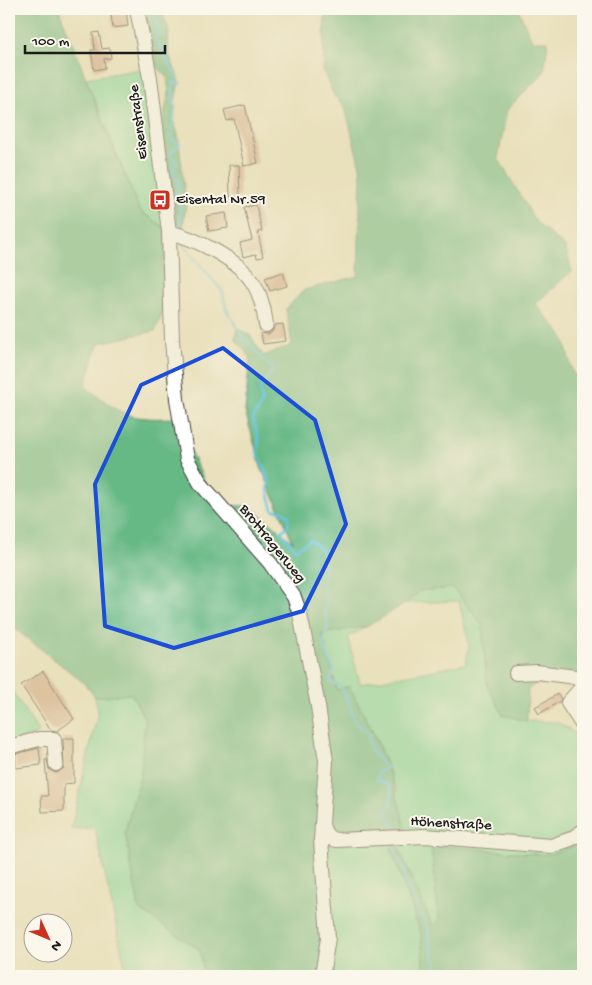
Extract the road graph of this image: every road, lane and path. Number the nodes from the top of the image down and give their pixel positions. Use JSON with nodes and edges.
{"nodes":[{"id":1,"x":137,"y":9,"type":"edge"},
{"id":2,"x":175,"y":234,"type":"junction"},
{"id":3,"x":266,"y":325,"type":"dead end"},
{"id":4,"x":516,"y":673,"type":"dead end"},
{"id":5,"x":583,"y":678,"type":"edge"},
{"id":6,"x":583,"y":686,"type":"edge"},
{"id":7,"x":583,"y":726,"type":"edge"},
{"id":8,"x":9,"y":747,"type":"edge"},
{"id":9,"x":56,"y":764,"type":"dead end"},
{"id":10,"x":322,"y":824,"type":"junction"},
{"id":11,"x":583,"y":831,"type":"edge"},
{"id":12,"x":322,"y":976,"type":"edge"}],
"edges":[{"from":1,"to":2,"type":"street","name":"Eisenstraße"},
{"from":2,"to":3,"type":"street"},
{"from":2,"to":10,"type":"street","name":"Brottragerweg"},
{"from":4,"to":5,"type":"street"},
{"from":6,"to":7,"type":"street"},
{"from":8,"to":9,"type":"street"},
{"from":10,"to":11,"type":"street","name":"Höhenstraße"},
{"from":10,"to":12,"type":"street","name":"Brottragerweg"}]}
